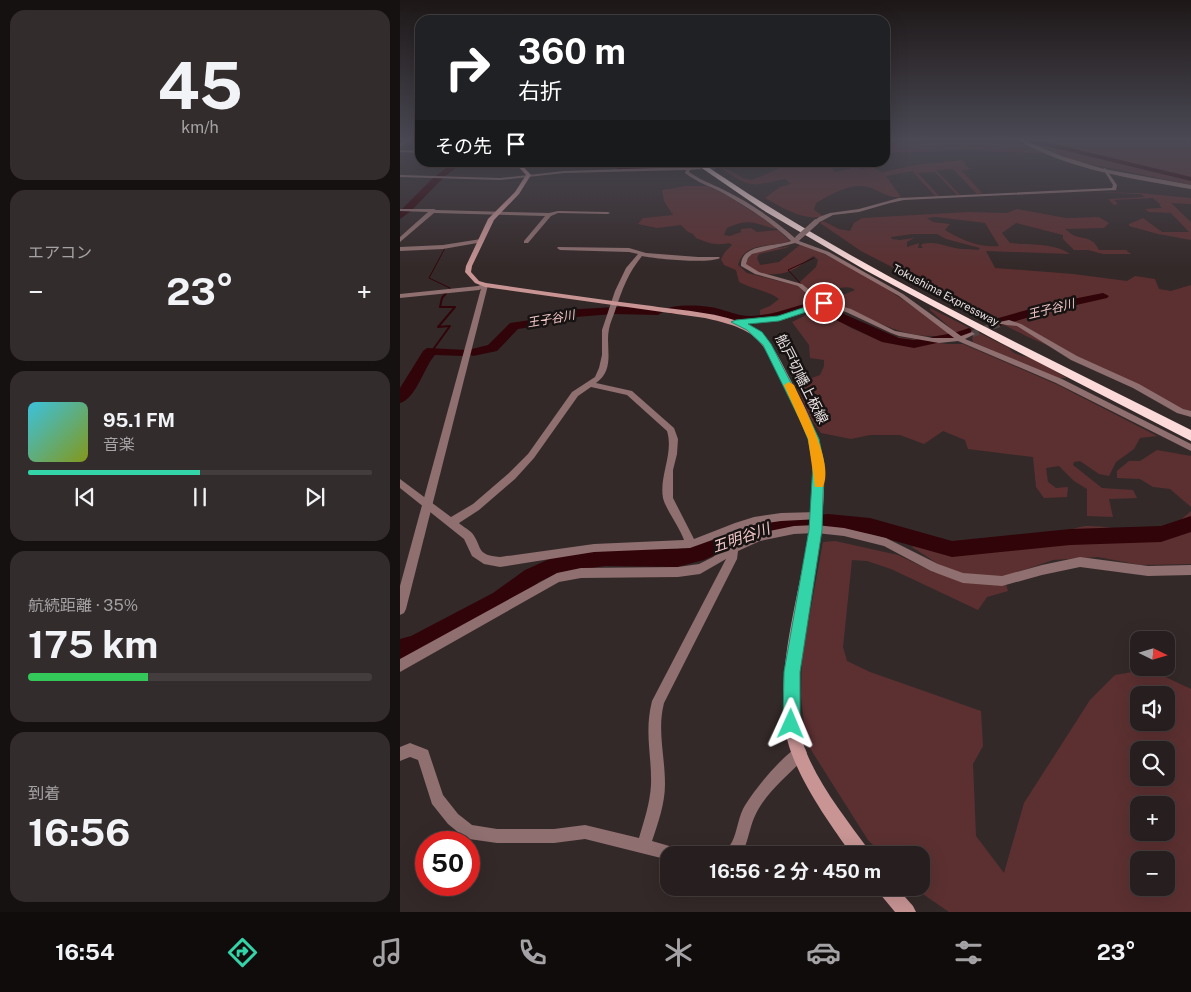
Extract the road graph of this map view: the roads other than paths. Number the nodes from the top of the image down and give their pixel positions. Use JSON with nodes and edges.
{"nodes":[{"id":1,"x":524,"y":183,"type":"edge"},
{"id":2,"x":703,"y":183,"type":"edge"},
{"id":3,"x":724,"y":183,"type":"edge"},
{"id":4,"x":730,"y":183,"type":"edge"},
{"id":5,"x":1113,"y":183,"type":"edge"},
{"id":6,"x":1170,"y":183,"type":"edge"},
{"id":7,"x":1191,"y":187,"type":"edge"},
{"id":8,"x":406,"y":209,"type":"edge"},
{"id":9,"x":434,"y":210,"type":"junction"},
{"id":10,"x":496,"y":213,"type":"junction"},
{"id":11,"x":608,"y":213,"type":"dead end"},
{"id":12,"x":550,"y":214,"type":"junction"},
{"id":13,"x":400,"y":240,"type":"edge"},
{"id":14,"x":797,"y":240,"type":"junction"},
{"id":15,"x":481,"y":241,"type":"junction"},
{"id":16,"x":526,"y":242,"type":"dead end"},
{"id":17,"x":560,"y":248,"type":"dead end"},
{"id":18,"x":400,"y":249,"type":"edge"},
{"id":19,"x":641,"y":254,"type":"junction"},
{"id":20,"x":717,"y":258,"type":"dead end"},
{"id":21,"x":485,"y":285,"type":"junction"},
{"id":22,"x":400,"y":296,"type":"edge"},
{"id":23,"x":615,"y":303,"type":"junction"},
{"id":24,"x":820,"y":304,"type":"junction"},
{"id":25,"x":736,"y":322,"type":"junction"},
{"id":26,"x":1002,"y":323,"type":"tunnel mouth"},
{"id":27,"x":972,"y":334,"type":"tunnel mouth"},
{"id":28,"x":961,"y":340,"type":"junction"},
{"id":29,"x":592,"y":384,"type":"junction"},
{"id":30,"x":1191,"y":414,"type":"edge"},
{"id":31,"x":1191,"y":425,"type":"edge"},
{"id":32,"x":1191,"y":436,"type":"edge"},
{"id":33,"x":1191,"y":448,"type":"edge"},
{"id":34,"x":400,"y":483,"type":"edge"},
{"id":35,"x":428,"y":503,"type":"junction"},
{"id":36,"x":452,"y":522,"type":"junction"},
{"id":37,"x":816,"y":523,"type":"junction"},
{"id":38,"x":690,"y":544,"type":"junction"},
{"id":39,"x":733,"y":548,"type":"junction"},
{"id":40,"x":1191,"y":570,"type":"edge"},
{"id":41,"x":400,"y":609,"type":"edge"},
{"id":42,"x":400,"y":666,"type":"edge"},
{"id":43,"x":800,"y":753,"type":"junction"},
{"id":44,"x":400,"y":754,"type":"edge"},
{"id":45,"x":738,"y":846,"type":"edge"},
{"id":46,"x":856,"y":846,"type":"edge"},
{"id":47,"x":643,"y":847,"type":"junction"},
{"id":48,"x":660,"y":851,"type":"edge"},
{"id":49,"x":893,"y":896,"type":"edge"},
{"id":50,"x":907,"y":912,"type":"edge"}],
"edges":[{"from":1,"to":10,"type":"main road"},
{"from":2,"to":14,"type":"street"},
{"from":3,"to":32,"type":"highway","name":"Tokushima Expressway"},
{"from":4,"to":31,"type":"highway","name":"Tokushima Expressway"},
{"from":5,"to":14,"type":"street","bridge":true},
{"from":6,"to":7,"type":"street"},
{"from":8,"to":9,"type":"street"},
{"from":9,"to":10,"type":"street"},
{"from":9,"to":13,"type":"street"},
{"from":10,"to":12,"type":"street"},
{"from":10,"to":15,"type":"main road"},
{"from":11,"to":12,"type":"street"},
{"from":12,"to":16,"type":"street"},
{"from":14,"to":24,"type":"street"},
{"from":14,"to":28,"type":"street"},
{"from":15,"to":18,"type":"street"},
{"from":15,"to":21,"type":"main road"},
{"from":17,"to":19,"type":"street"},
{"from":19,"to":20,"type":"street"},
{"from":19,"to":23,"type":"street"},
{"from":21,"to":22,"type":"street"},
{"from":21,"to":23,"type":"main road","name":"船戸切幡上板線"},
{"from":21,"to":35,"type":"street"},
{"from":23,"to":25,"type":"main road","name":"船戸切幡上板線"},
{"from":23,"to":29,"type":"street"},
{"from":24,"to":25,"type":"street"},
{"from":24,"to":28,"type":"street"},
{"from":25,"to":37,"type":"main road","name":"船戸切幡上板線"},
{"from":26,"to":30,"type":"street"},
{"from":27,"to":28,"type":"street"},
{"from":28,"to":33,"type":"street"},
{"from":29,"to":36,"type":"street"},
{"from":29,"to":38,"type":"street"},
{"from":34,"to":35,"type":"street"},
{"from":35,"to":36,"type":"street"},
{"from":35,"to":41,"type":"street"},
{"from":36,"to":38,"type":"street"},
{"from":37,"to":38,"type":"street"},
{"from":37,"to":39,"type":"street"},
{"from":37,"to":40,"type":"street"},
{"from":37,"to":43,"type":"main road","name":"船戸切幡上板線"},
{"from":39,"to":42,"type":"street"},
{"from":39,"to":47,"type":"street"},
{"from":43,"to":45,"type":"street"},
{"from":43,"to":46,"type":"main road","name":"船戸切幡上板線"},
{"from":44,"to":47,"type":"street"},
{"from":47,"to":48,"type":"street"},
{"from":49,"to":50,"type":"main road"}]}
